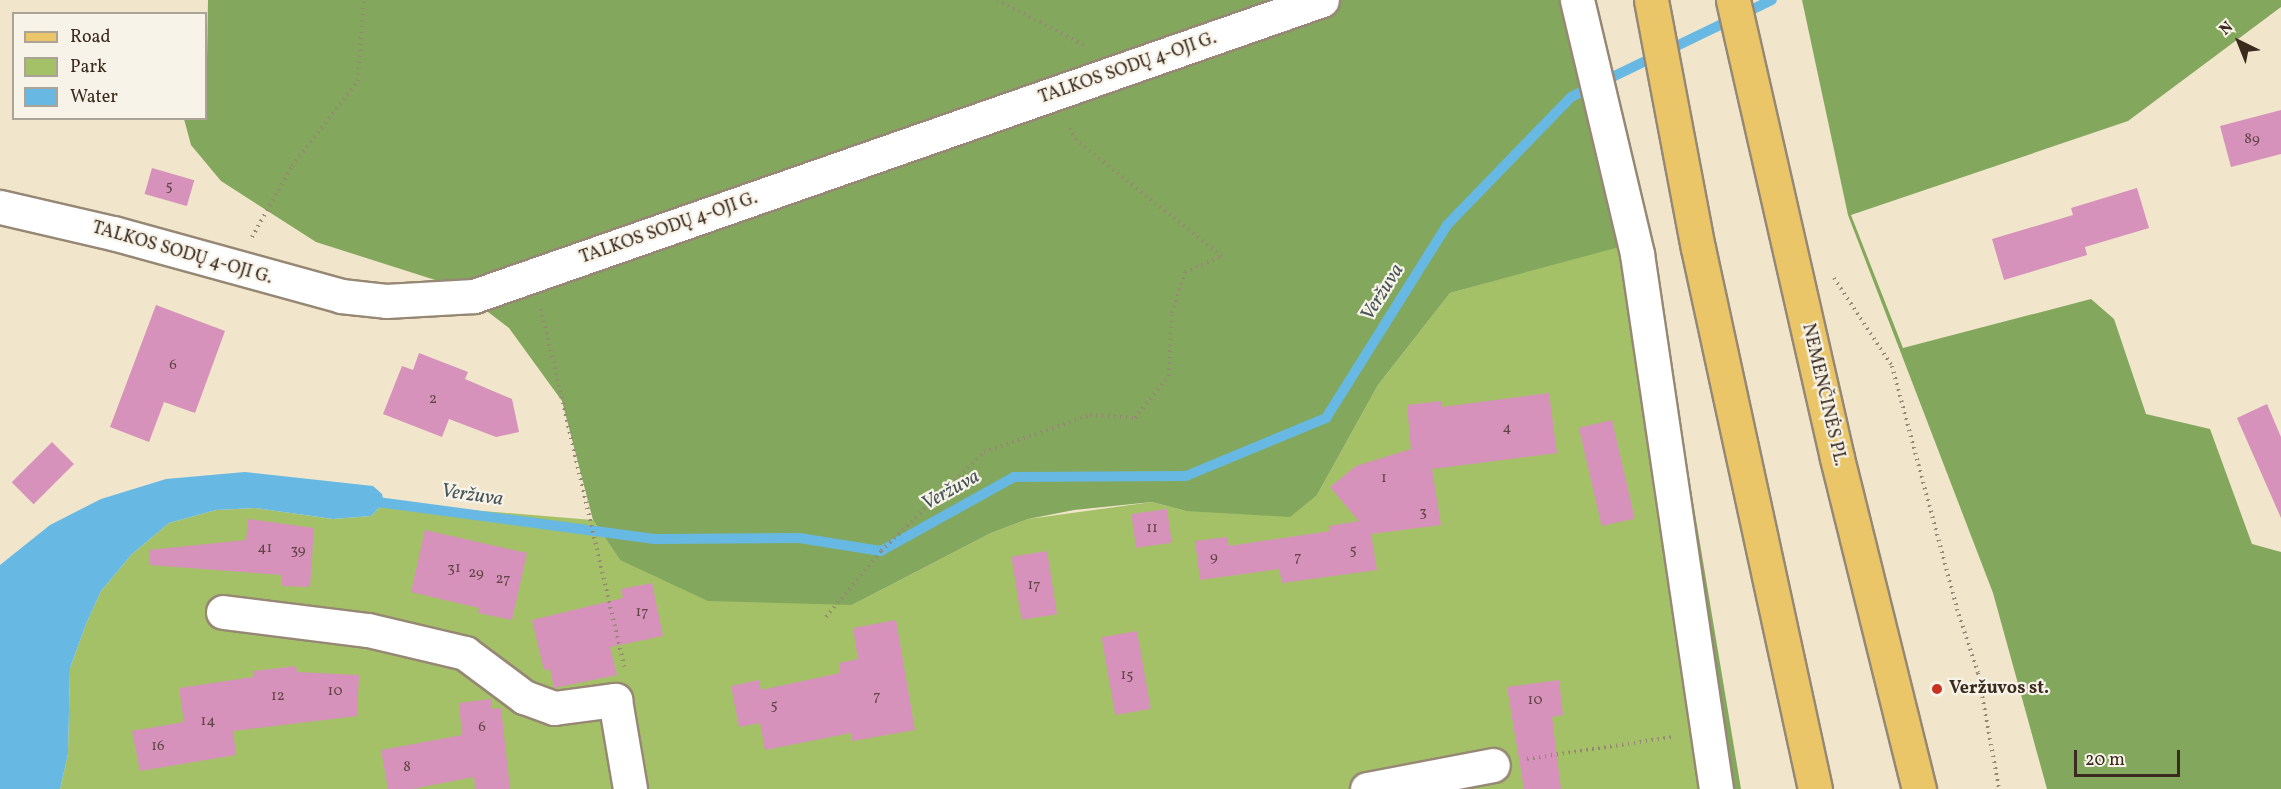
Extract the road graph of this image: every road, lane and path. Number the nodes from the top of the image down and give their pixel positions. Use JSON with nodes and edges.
{"nodes":[{"id":1,"x":364,"y":0,"type":"edge"},
{"id":2,"x":997,"y":0,"type":"edge"},
{"id":3,"x":1322,"y":0,"type":"edge"},
{"id":4,"x":1578,"y":0,"type":"edge"},
{"id":5,"x":1733,"y":0,"type":"edge"},
{"id":6,"x":1653,"y":11,"type":"edge"},
{"id":7,"x":1131,"y":69,"type":"junction"},
{"id":8,"x":1051,"y":97,"type":"junction"},
{"id":9,"x":0,"y":207,"type":"edge"},
{"id":10,"x":1830,"y":267,"type":"dead end"},
{"id":11,"x":234,"y":269,"type":"junction"},
{"id":12,"x":533,"y":276,"type":"junction"},
{"id":13,"x":223,"y":612,"type":"dead end"},
{"id":14,"x":826,"y":617,"type":"dead end"},
{"id":15,"x":625,"y":668,"type":"dead end"},
{"id":16,"x":1708,"y":731,"type":"junction"},
{"id":17,"x":1493,"y":765,"type":"joint"},
{"id":18,"x":630,"y":789,"type":"edge"},
{"id":19,"x":1366,"y":789,"type":"edge"},
{"id":20,"x":1716,"y":789,"type":"edge"},
{"id":21,"x":1815,"y":789,"type":"edge"},
{"id":22,"x":1919,"y":789,"type":"edge"},
{"id":23,"x":1999,"y":789,"type":"edge"}],
"edges":[{"from":1,"to":11,"type":"path"},
{"from":2,"to":7,"type":"path"},
{"from":3,"to":7,"type":"street","name":"TALKOS SODŲ 4-OJI G."},
{"from":4,"to":16,"type":"street"},
{"from":5,"to":22,"type":"main road","name":"NEMENČINĖS PL."},
{"from":6,"to":21,"type":"main road"},
{"from":7,"to":8,"type":"street","name":"TALKOS SODŲ 4-OJI G."},
{"from":8,"to":12,"type":"street","name":"TALKOS SODŲ 4-OJI G."},
{"from":8,"to":14,"type":"path"},
{"from":9,"to":11,"type":"street","name":"TALKOS SODŲ 4-OJI G."},
{"from":10,"to":23,"type":"path"},
{"from":11,"to":12,"type":"street","name":"TALKOS SODŲ 4-OJI G."},
{"from":12,"to":15,"type":"path"},
{"from":13,"to":18,"type":"street"},
{"from":16,"to":17,"type":"path"},
{"from":16,"to":20,"type":"street"},
{"from":17,"to":19,"type":"street"}]}
